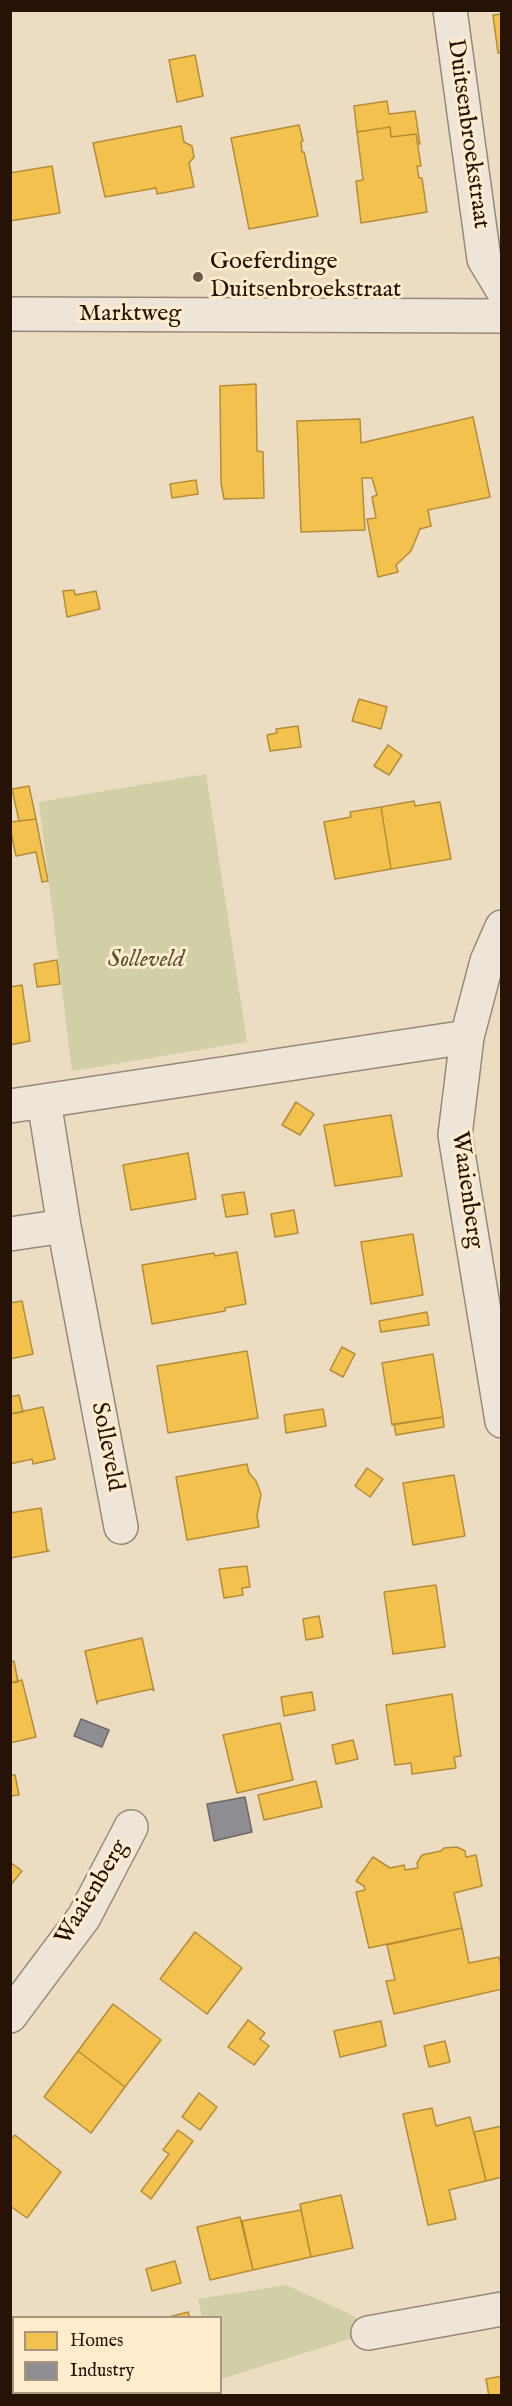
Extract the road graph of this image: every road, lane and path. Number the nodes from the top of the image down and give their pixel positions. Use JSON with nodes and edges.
{"nodes":[{"id":1,"x":450,"y":10,"type":"edge"},
{"id":2,"x":501,"y":289,"type":"edge"},
{"id":3,"x":10,"y":315,"type":"edge"},
{"id":4,"x":501,"y":316,"type":"edge"},
{"id":5,"x":501,"y":927,"type":"edge"},
{"id":6,"x":467,"y":1037,"type":"junction"},
{"id":7,"x":44,"y":1101,"type":"junction"},
{"id":8,"x":10,"y":1106,"type":"edge"},
{"id":9,"x":64,"y":1226,"type":"junction"},
{"id":10,"x":10,"y":1234,"type":"edge"},
{"id":11,"x":501,"y":1421,"type":"edge"},
{"id":12,"x":121,"y":1527,"type":"dead end"},
{"id":13,"x":131,"y":1827,"type":"dead end"},
{"id":14,"x":10,"y":2016,"type":"edge"},
{"id":15,"x":501,"y":2309,"type":"edge"},
{"id":16,"x":369,"y":2333,"type":"dead end"}],
"edges":[{"from":1,"to":2,"type":"street","name":"Duitsenbroekstraat"},
{"from":3,"to":4,"type":"street","name":"Marktweg"},
{"from":5,"to":6,"type":"street","name":"Waaienberg"},
{"from":6,"to":7,"type":"street"},
{"from":6,"to":11,"type":"street","name":"Waaienberg"},
{"from":7,"to":8,"type":"street"},
{"from":7,"to":9,"type":"street","name":"Solleveld"},
{"from":9,"to":10,"type":"street"},
{"from":9,"to":12,"type":"street","name":"Solleveld"},
{"from":13,"to":14,"type":"street","name":"Waaienberg"},
{"from":15,"to":16,"type":"street"}]}
